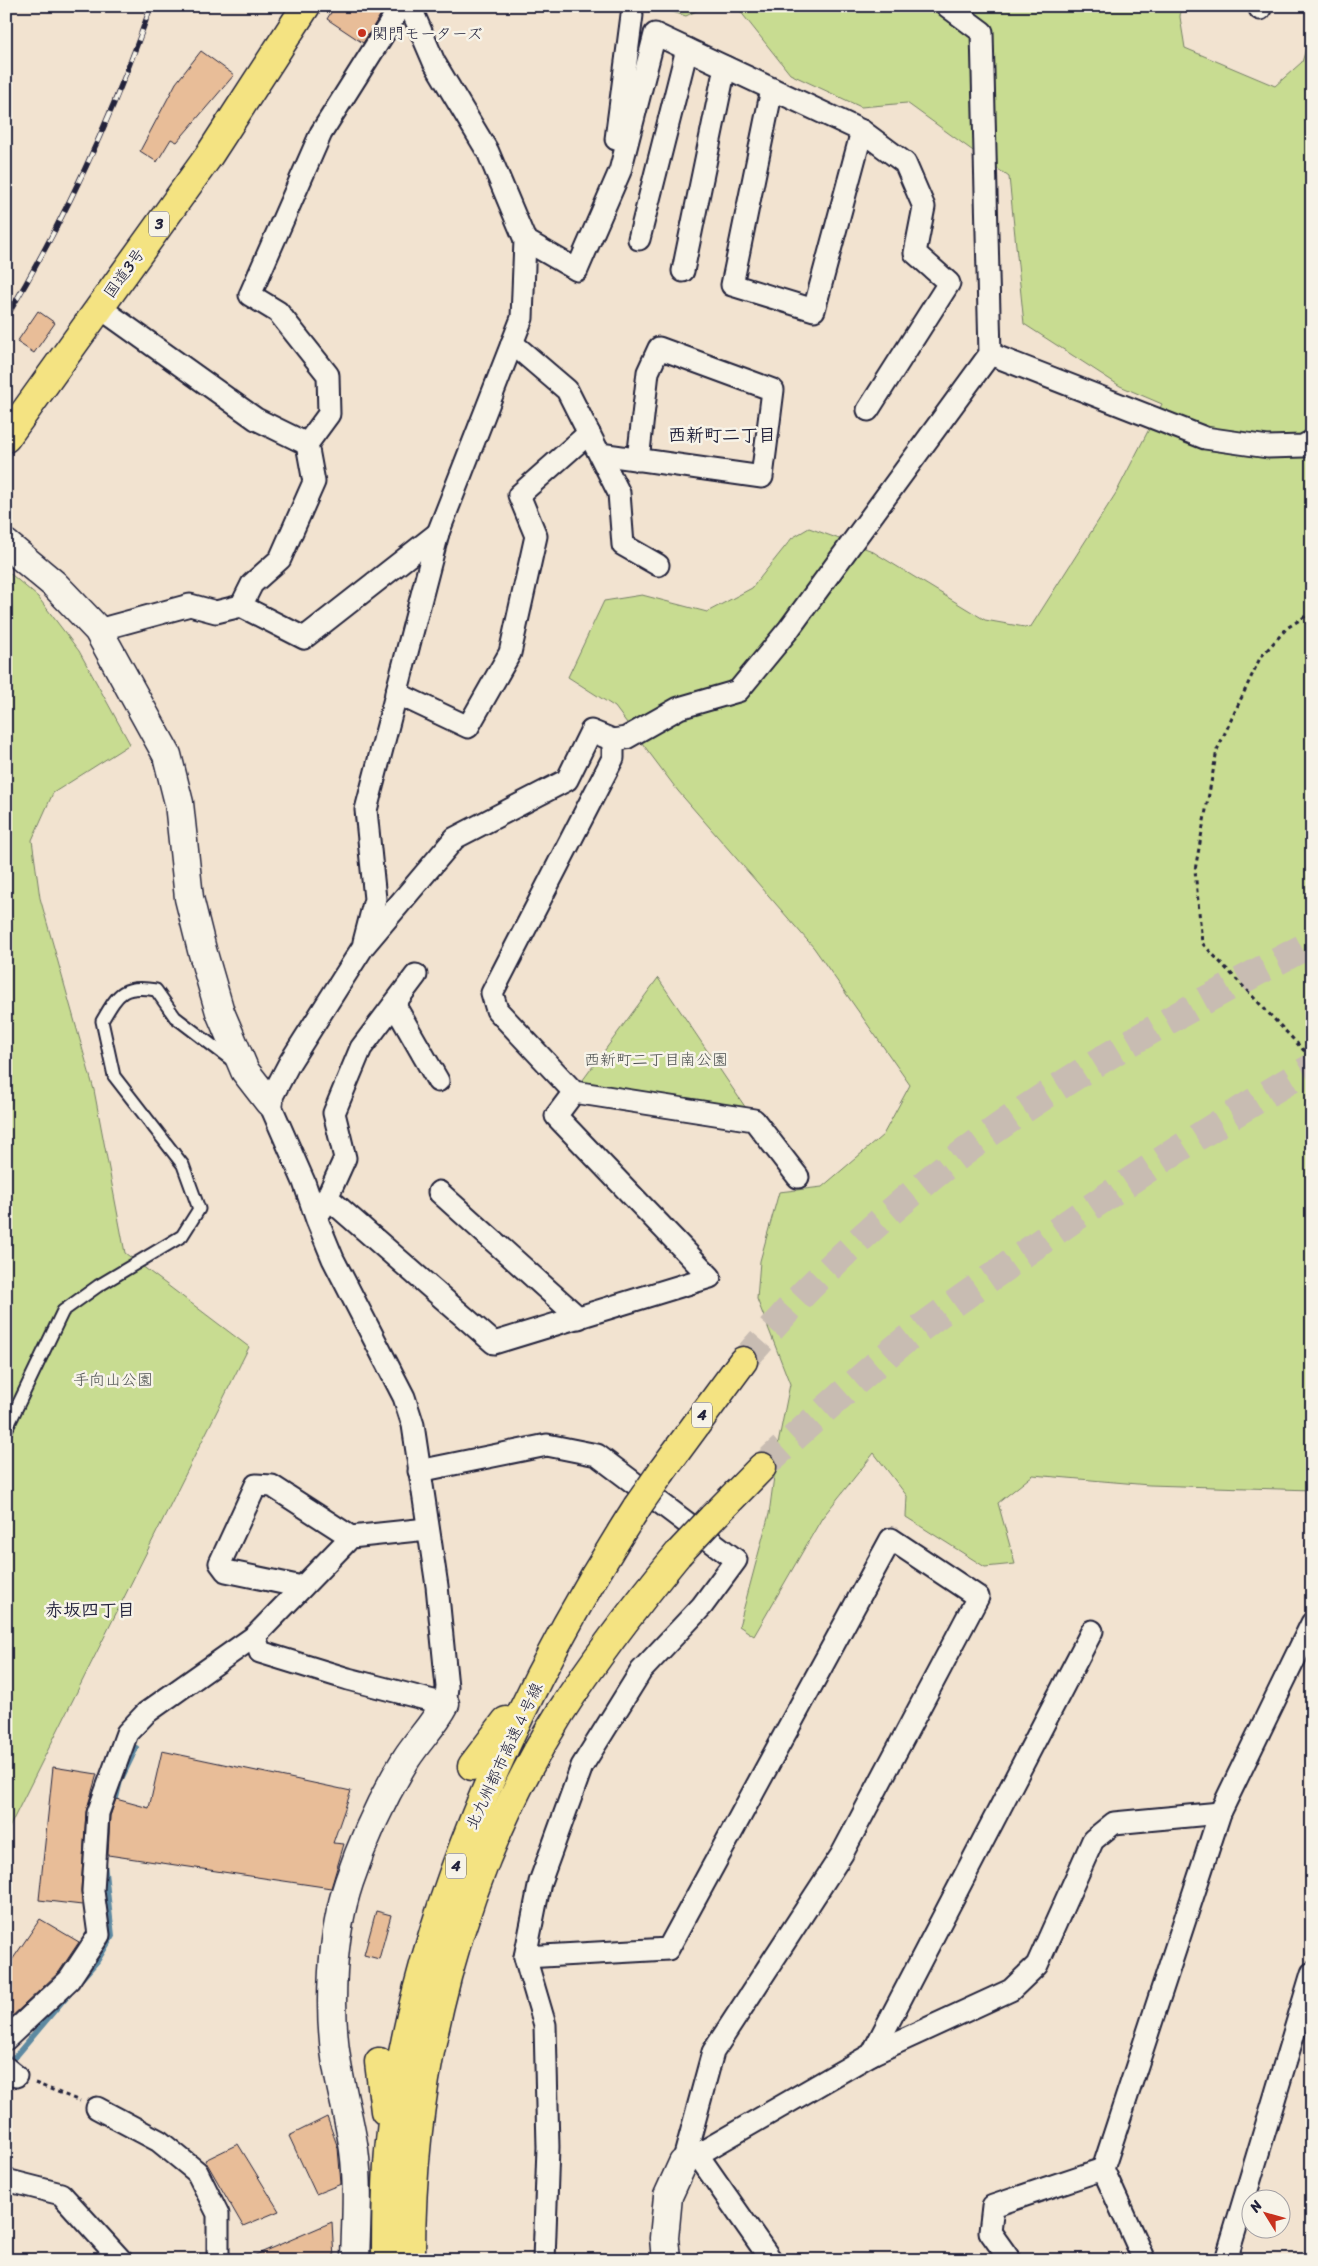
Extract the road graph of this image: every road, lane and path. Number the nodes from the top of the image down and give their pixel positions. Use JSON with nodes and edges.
{"nodes":[{"id":1,"x":306,"y":6,"type":"edge"},
{"id":2,"x":401,"y":6,"type":"edge"},
{"id":3,"x":410,"y":6,"type":"edge"},
{"id":4,"x":947,"y":6,"type":"edge"},
{"id":5,"x":632,"y":15,"type":"dead end"},
{"id":6,"x":688,"y":49,"type":"junction"},
{"id":7,"x":725,"y":67,"type":"junction"},
{"id":8,"x":772,"y":89,"type":"junction"},
{"id":9,"x":862,"y":132,"type":"junction"},
{"id":10,"x":609,"y":196,"type":"junction"},
{"id":11,"x":639,"y":239,"type":"dead end"},
{"id":12,"x":525,"y":240,"type":"junction"},
{"id":13,"x":683,"y":271,"type":"dead end"},
{"id":14,"x":99,"y":307,"type":"junction"},
{"id":15,"x":512,"y":343,"type":"junction"},
{"id":16,"x":990,"y":354,"type":"junction"},
{"id":17,"x":868,"y":410,"type":"dead end"},
{"id":18,"x":589,"y":434,"type":"junction"},
{"id":19,"x":6,"y":438,"type":"edge"},
{"id":20,"x":1312,"y":441,"type":"edge"},
{"id":21,"x":307,"y":444,"type":"junction"},
{"id":22,"x":600,"y":454,"type":"junction"},
{"id":23,"x":638,"y":460,"type":"dead end"},
{"id":24,"x":438,"y":533,"type":"junction"},
{"id":25,"x":6,"y":544,"type":"edge"},
{"id":26,"x":658,"y":565,"type":"dead end"},
{"id":27,"x":241,"y":606,"type":"junction"},
{"id":28,"x":1312,"y":612,"type":"edge"},
{"id":29,"x":98,"y":630,"type":"junction"},
{"id":30,"x":396,"y":693,"type":"junction"},
{"id":31,"x":613,"y":740,"type":"junction"},
{"id":32,"x":363,"y":947,"type":"junction"},
{"id":33,"x":416,"y":975,"type":"dead end"},
{"id":34,"x":394,"y":1004,"type":"junction"},
{"id":35,"x":1312,"y":1059,"type":"edge"},
{"id":36,"x":245,"y":1071,"type":"junction"},
{"id":37,"x":438,"y":1081,"type":"dead end"},
{"id":38,"x":574,"y":1092,"type":"junction"},
{"id":39,"x":270,"y":1102,"type":"junction"},
{"id":40,"x":798,"y":1177,"type":"dead end"},
{"id":41,"x":439,"y":1192,"type":"dead end"},
{"id":42,"x":327,"y":1197,"type":"junction"},
{"id":43,"x":317,"y":1220,"type":"junction"},
{"id":44,"x":579,"y":1318,"type":"junction"},
{"id":45,"x":743,"y":1361,"type":"tunnel mouth"},
{"id":46,"x":6,"y":1430,"type":"edge"},
{"id":47,"x":762,"y":1466,"type":"tunnel mouth"},
{"id":48,"x":420,"y":1471,"type":"junction"},
{"id":49,"x":427,"y":1528,"type":"junction"},
{"id":50,"x":351,"y":1537,"type":"junction"},
{"id":51,"x":302,"y":1587,"type":"junction"},
{"id":52,"x":1312,"y":1623,"type":"edge"},
{"id":53,"x":1092,"y":1631,"type":"dead end"},
{"id":54,"x":255,"y":1636,"type":"junction"},
{"id":55,"x":538,"y":1680,"type":"junction"},
{"id":56,"x":445,"y":1704,"type":"junction"},
{"id":57,"x":472,"y":1766,"type":"dead end"},
{"id":58,"x":1220,"y":1813,"type":"junction"},
{"id":59,"x":525,"y":1957,"type":"junction"},
{"id":60,"x":1312,"y":1973,"type":"edge"},
{"id":61,"x":6,"y":2040,"type":"edge"},
{"id":62,"x":872,"y":2054,"type":"junction"},
{"id":63,"x":379,"y":2062,"type":"dead end"},
{"id":64,"x":11,"y":2072,"type":"edge"},
{"id":65,"x":97,"y":2108,"type":"joint"},
{"id":66,"x":389,"y":2150,"type":"junction"},
{"id":67,"x":690,"y":2158,"type":"junction"},
{"id":68,"x":1103,"y":2169,"type":"junction"},
{"id":69,"x":6,"y":2180,"type":"edge"},
{"id":70,"x":121,"y":2260,"type":"edge"},
{"id":71,"x":220,"y":2260,"type":"edge"},
{"id":72,"x":355,"y":2260,"type":"edge"},
{"id":73,"x":386,"y":2260,"type":"edge"},
{"id":74,"x":411,"y":2260,"type":"edge"},
{"id":75,"x":544,"y":2260,"type":"edge"},
{"id":76,"x":666,"y":2260,"type":"edge"},
{"id":77,"x":770,"y":2260,"type":"edge"},
{"id":78,"x":1010,"y":2260,"type":"edge"},
{"id":79,"x":1144,"y":2260,"type":"edge"},
{"id":80,"x":1226,"y":2260,"type":"edge"}],
"edges":[{"from":1,"to":14,"type":"highway","name":"国道3号","number":"3"},
{"from":2,"to":21,"type":"street"},
{"from":3,"to":12,"type":"street"},
{"from":4,"to":16,"type":"street"},
{"from":5,"to":10,"type":"street"},
{"from":6,"to":7,"type":"street"},
{"from":6,"to":10,"type":"street"},
{"from":6,"to":11,"type":"street"},
{"from":7,"to":8,"type":"street"},
{"from":7,"to":13,"type":"street"},
{"from":8,"to":9,"type":"street"},
{"from":8,"to":9,"type":"street"},
{"from":9,"to":17,"type":"street"},
{"from":10,"to":12,"type":"street"},
{"from":12,"to":15,"type":"street"},
{"from":14,"to":19,"type":"highway","name":"国道3号","number":"3"},
{"from":14,"to":21,"type":"street"},
{"from":15,"to":18,"type":"street"},
{"from":15,"to":24,"type":"street"},
{"from":16,"to":20,"type":"street"},
{"from":16,"to":31,"type":"street"},
{"from":18,"to":22,"type":"street"},
{"from":18,"to":30,"type":"street"},
{"from":21,"to":27,"type":"street"},
{"from":22,"to":23,"type":"street"},
{"from":22,"to":26,"type":"street"},
{"from":24,"to":27,"type":"street"},
{"from":24,"to":30,"type":"street"},
{"from":25,"to":29,"type":"street"},
{"from":27,"to":29,"type":"street"},
{"from":28,"to":35,"type":"path"},
{"from":29,"to":36,"type":"street"},
{"from":30,"to":32,"type":"street"},
{"from":31,"to":32,"type":"street"},
{"from":31,"to":38,"type":"street"},
{"from":32,"to":39,"type":"street"},
{"from":33,"to":34,"type":"street"},
{"from":34,"to":37,"type":"street"},
{"from":34,"to":42,"type":"street"},
{"from":36,"to":39,"type":"street"},
{"from":36,"to":46,"type":"lane"},
{"from":38,"to":40,"type":"street"},
{"from":38,"to":44,"type":"street"},
{"from":39,"to":43,"type":"street"},
{"from":41,"to":44,"type":"street"},
{"from":42,"to":43,"type":"street"},
{"from":42,"to":44,"type":"street"},
{"from":43,"to":48,"type":"street"},
{"from":45,"to":55,"type":"highway","name":"北九州都市高速４号線","number":"4","bridge":true},
{"from":47,"to":74,"type":"highway","name":"北九州都市高速４号線","number":"4","bridge":true},
{"from":48,"to":49,"type":"street"},
{"from":48,"to":59,"type":"street"},
{"from":49,"to":50,"type":"street"},
{"from":49,"to":56,"type":"street"},
{"from":50,"to":51,"type":"street"},
{"from":50,"to":51,"type":"street"},
{"from":51,"to":54,"type":"street"},
{"from":52,"to":58,"type":"street"},
{"from":53,"to":62,"type":"street"},
{"from":54,"to":56,"type":"street"},
{"from":54,"to":61,"type":"street"},
{"from":55,"to":57,"type":"highway"},
{"from":55,"to":66,"type":"highway","name":"北九州都市高速４号線","number":"4"},
{"from":56,"to":72,"type":"street"},
{"from":58,"to":62,"type":"street"},
{"from":58,"to":68,"type":"street"},
{"from":59,"to":67,"type":"street"},
{"from":59,"to":75,"type":"street"},
{"from":60,"to":80,"type":"street"},
{"from":62,"to":67,"type":"street"},
{"from":63,"to":66,"type":"highway"},
{"from":64,"to":65,"type":"path"},
{"from":65,"to":71,"type":"street"},
{"from":66,"to":73,"type":"highway","name":"北九州都市高速４号線","number":"4"},
{"from":67,"to":76,"type":"street"},
{"from":67,"to":77,"type":"street"},
{"from":68,"to":78,"type":"street"},
{"from":68,"to":79,"type":"street"},
{"from":69,"to":70,"type":"street"}]}
